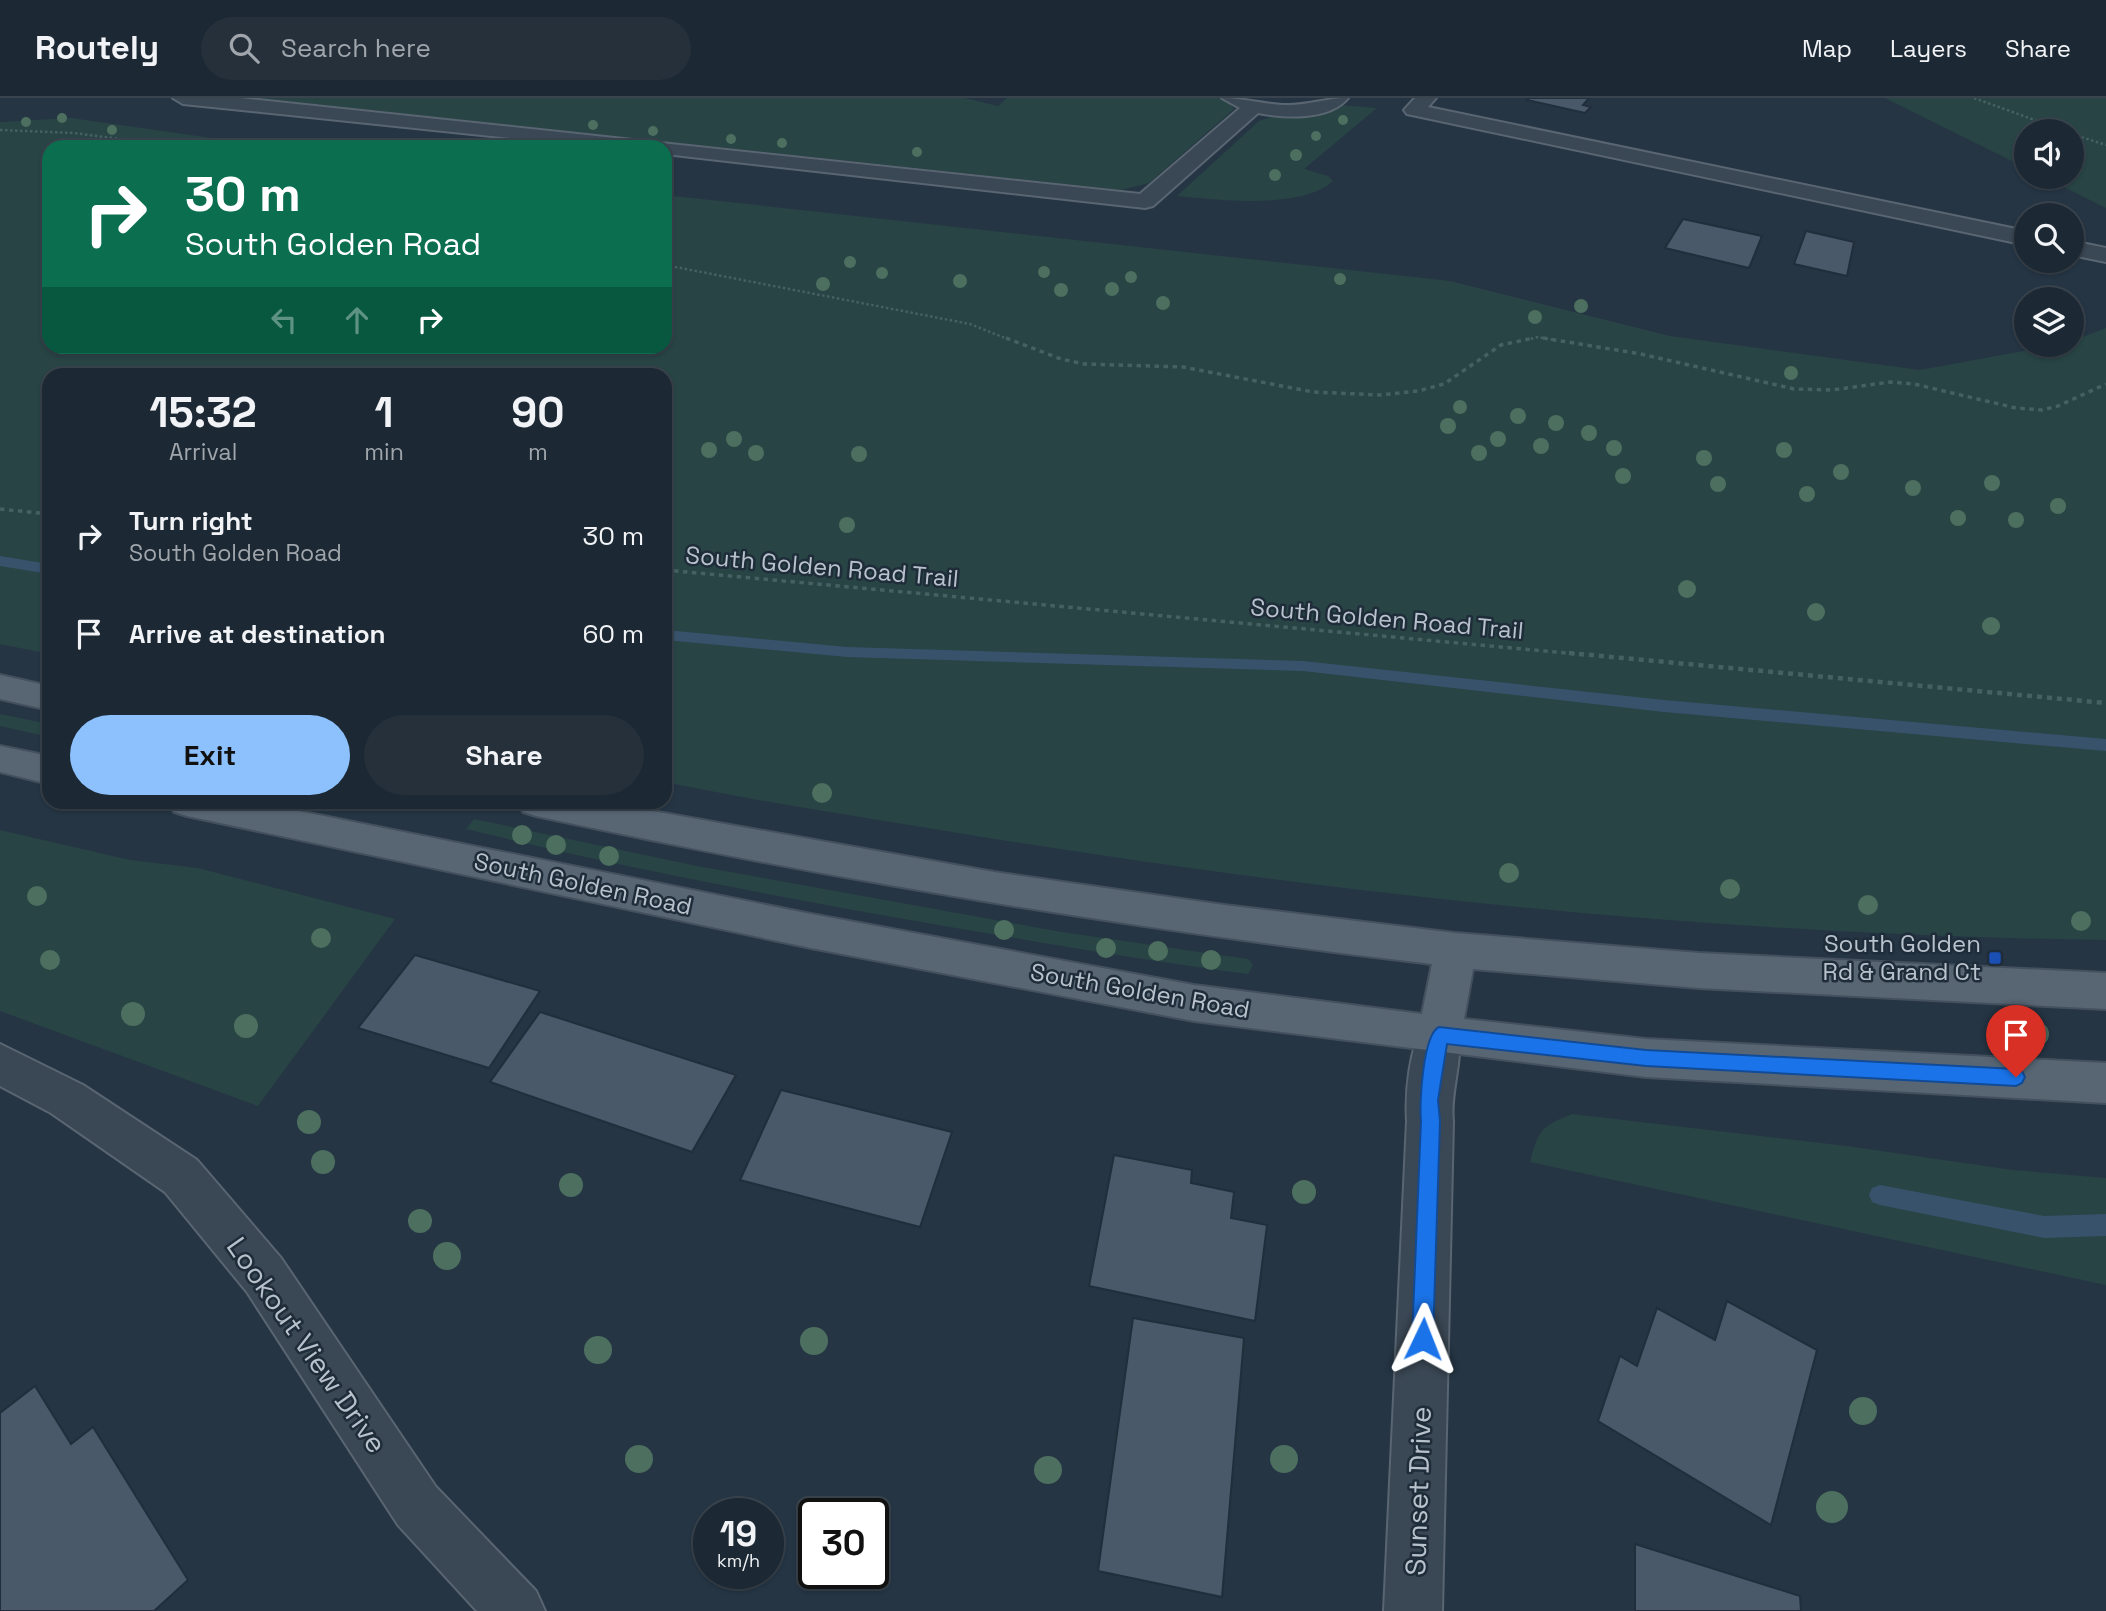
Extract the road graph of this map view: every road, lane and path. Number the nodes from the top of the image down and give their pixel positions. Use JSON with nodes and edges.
{"nodes":[{"id":1,"x":183,"y":98,"type":"edge"},
{"id":2,"x":1231,"y":98,"type":"edge"},
{"id":3,"x":1338,"y":98,"type":"edge"},
{"id":4,"x":1426,"y":98,"type":"edge"},
{"id":5,"x":1974,"y":98,"type":"edge"},
{"id":6,"x":1255,"y":106,"type":"junction"},
{"id":7,"x":2032,"y":119,"type":"edge"},
{"id":8,"x":0,"y":130,"type":"edge"},
{"id":9,"x":2084,"y":138,"type":"edge"},
{"id":10,"x":127,"y":140,"type":"edge"},
{"id":11,"x":590,"y":140,"type":"edge"},
{"id":12,"x":2106,"y":145,"type":"edge"},
{"id":13,"x":672,"y":149,"type":"edge"},
{"id":14,"x":2014,"y":235,"type":"edge"},
{"id":15,"x":2084,"y":250,"type":"edge"},
{"id":16,"x":2106,"y":255,"type":"edge"},
{"id":17,"x":672,"y":266,"type":"edge"},
{"id":18,"x":2106,"y":384,"type":"edge"},
{"id":19,"x":0,"y":509,"type":"edge"},
{"id":20,"x":42,"y":513,"type":"edge"},
{"id":21,"x":672,"y":571,"type":"edge"},
{"id":22,"x":0,"y":687,"type":"edge"},
{"id":23,"x":42,"y":696,"type":"edge"},
{"id":24,"x":2106,"y":703,"type":"edge"},
{"id":25,"x":0,"y":759,"type":"edge"},
{"id":26,"x":42,"y":768,"type":"edge"},
{"id":27,"x":221,"y":809,"type":"edge"},
{"id":28,"x":572,"y":809,"type":"edge"},
{"id":29,"x":1456,"y":950,"type":"junction"},
{"id":30,"x":2106,"y":991,"type":"edge"},
{"id":31,"x":1439,"y":1035,"type":"junction"},
{"id":32,"x":0,"y":1064,"type":"edge"},
{"id":33,"x":2106,"y":1083,"type":"edge"},
{"id":34,"x":516,"y":1611,"type":"edge"},
{"id":35,"x":1413,"y":1611,"type":"edge"}],
"edges":[{"from":1,"to":11,"type":"street"},
{"from":2,"to":6,"type":"street"},
{"from":3,"to":6,"type":"street"},
{"from":4,"to":14,"type":"street"},
{"from":5,"to":7,"type":"path"},
{"from":6,"to":13,"type":"street"},
{"from":8,"to":10,"type":"path"},
{"from":9,"to":12,"type":"path"},
{"from":15,"to":16,"type":"street"},
{"from":17,"to":18,"type":"path"},
{"from":19,"to":20,"type":"path"},
{"from":21,"to":24,"type":"path","name":"South Golden Road Trail"},
{"from":22,"to":23,"type":"main road"},
{"from":25,"to":26,"type":"main road"},
{"from":27,"to":31,"type":"main road","name":"South Golden Road"},
{"from":28,"to":29,"type":"main road"},
{"from":29,"to":30,"type":"main road"},
{"from":29,"to":31,"type":"main road"},
{"from":31,"to":33,"type":"main road","name":"South Golden Road"},
{"from":31,"to":35,"type":"street","name":"Sunset Drive"},
{"from":32,"to":34,"type":"street","name":"Lookout View Drive"}]}
